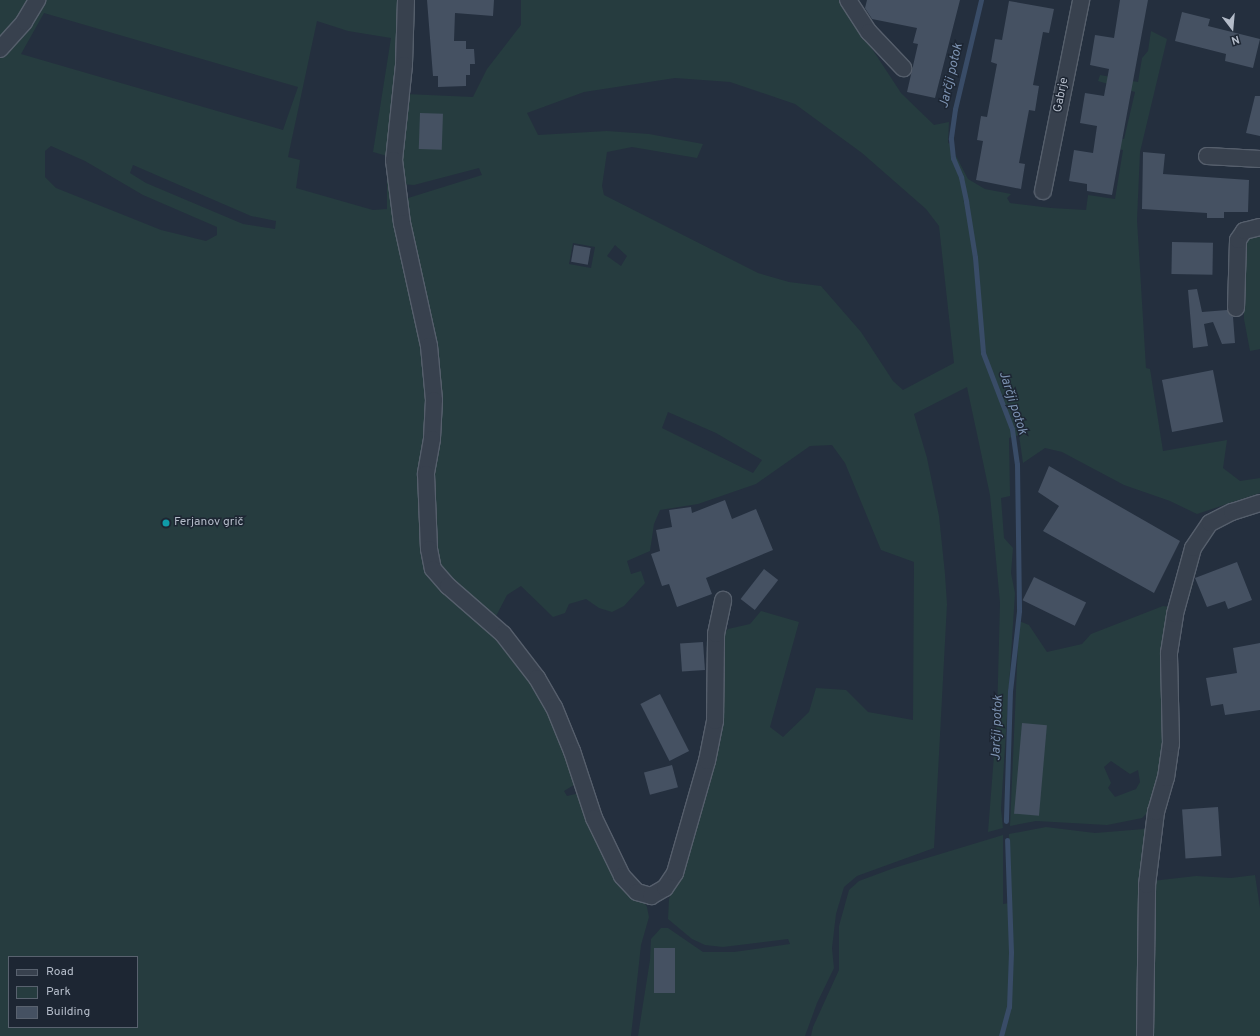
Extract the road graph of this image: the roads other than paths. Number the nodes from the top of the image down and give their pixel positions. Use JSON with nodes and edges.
{"nodes":[{"id":1,"x":37,"y":0,"type":"edge"},
{"id":2,"x":406,"y":0,"type":"edge"},
{"id":3,"x":848,"y":0,"type":"edge"},
{"id":4,"x":1081,"y":0,"type":"edge"},
{"id":5,"x":0,"y":48,"type":"edge"},
{"id":6,"x":903,"y":68,"type":"dead end"},
{"id":7,"x":1208,"y":156,"type":"dead end"},
{"id":8,"x":1260,"y":159,"type":"edge"},
{"id":9,"x":1043,"y":191,"type":"dead end"},
{"id":10,"x":1260,"y":227,"type":"edge"},
{"id":11,"x":1236,"y":308,"type":"dead end"},
{"id":12,"x":1260,"y":503,"type":"edge"},
{"id":13,"x":723,"y":600,"type":"dead end"},
{"id":14,"x":1145,"y":1036,"type":"edge"}],
"edges":[{"from":1,"to":5,"type":"street"},
{"from":2,"to":13,"type":"street"},
{"from":3,"to":6,"type":"street"},
{"from":4,"to":9,"type":"street","name":"Gabrje"},
{"from":7,"to":8,"type":"street"},
{"from":10,"to":11,"type":"street"},
{"from":12,"to":14,"type":"street"}]}
